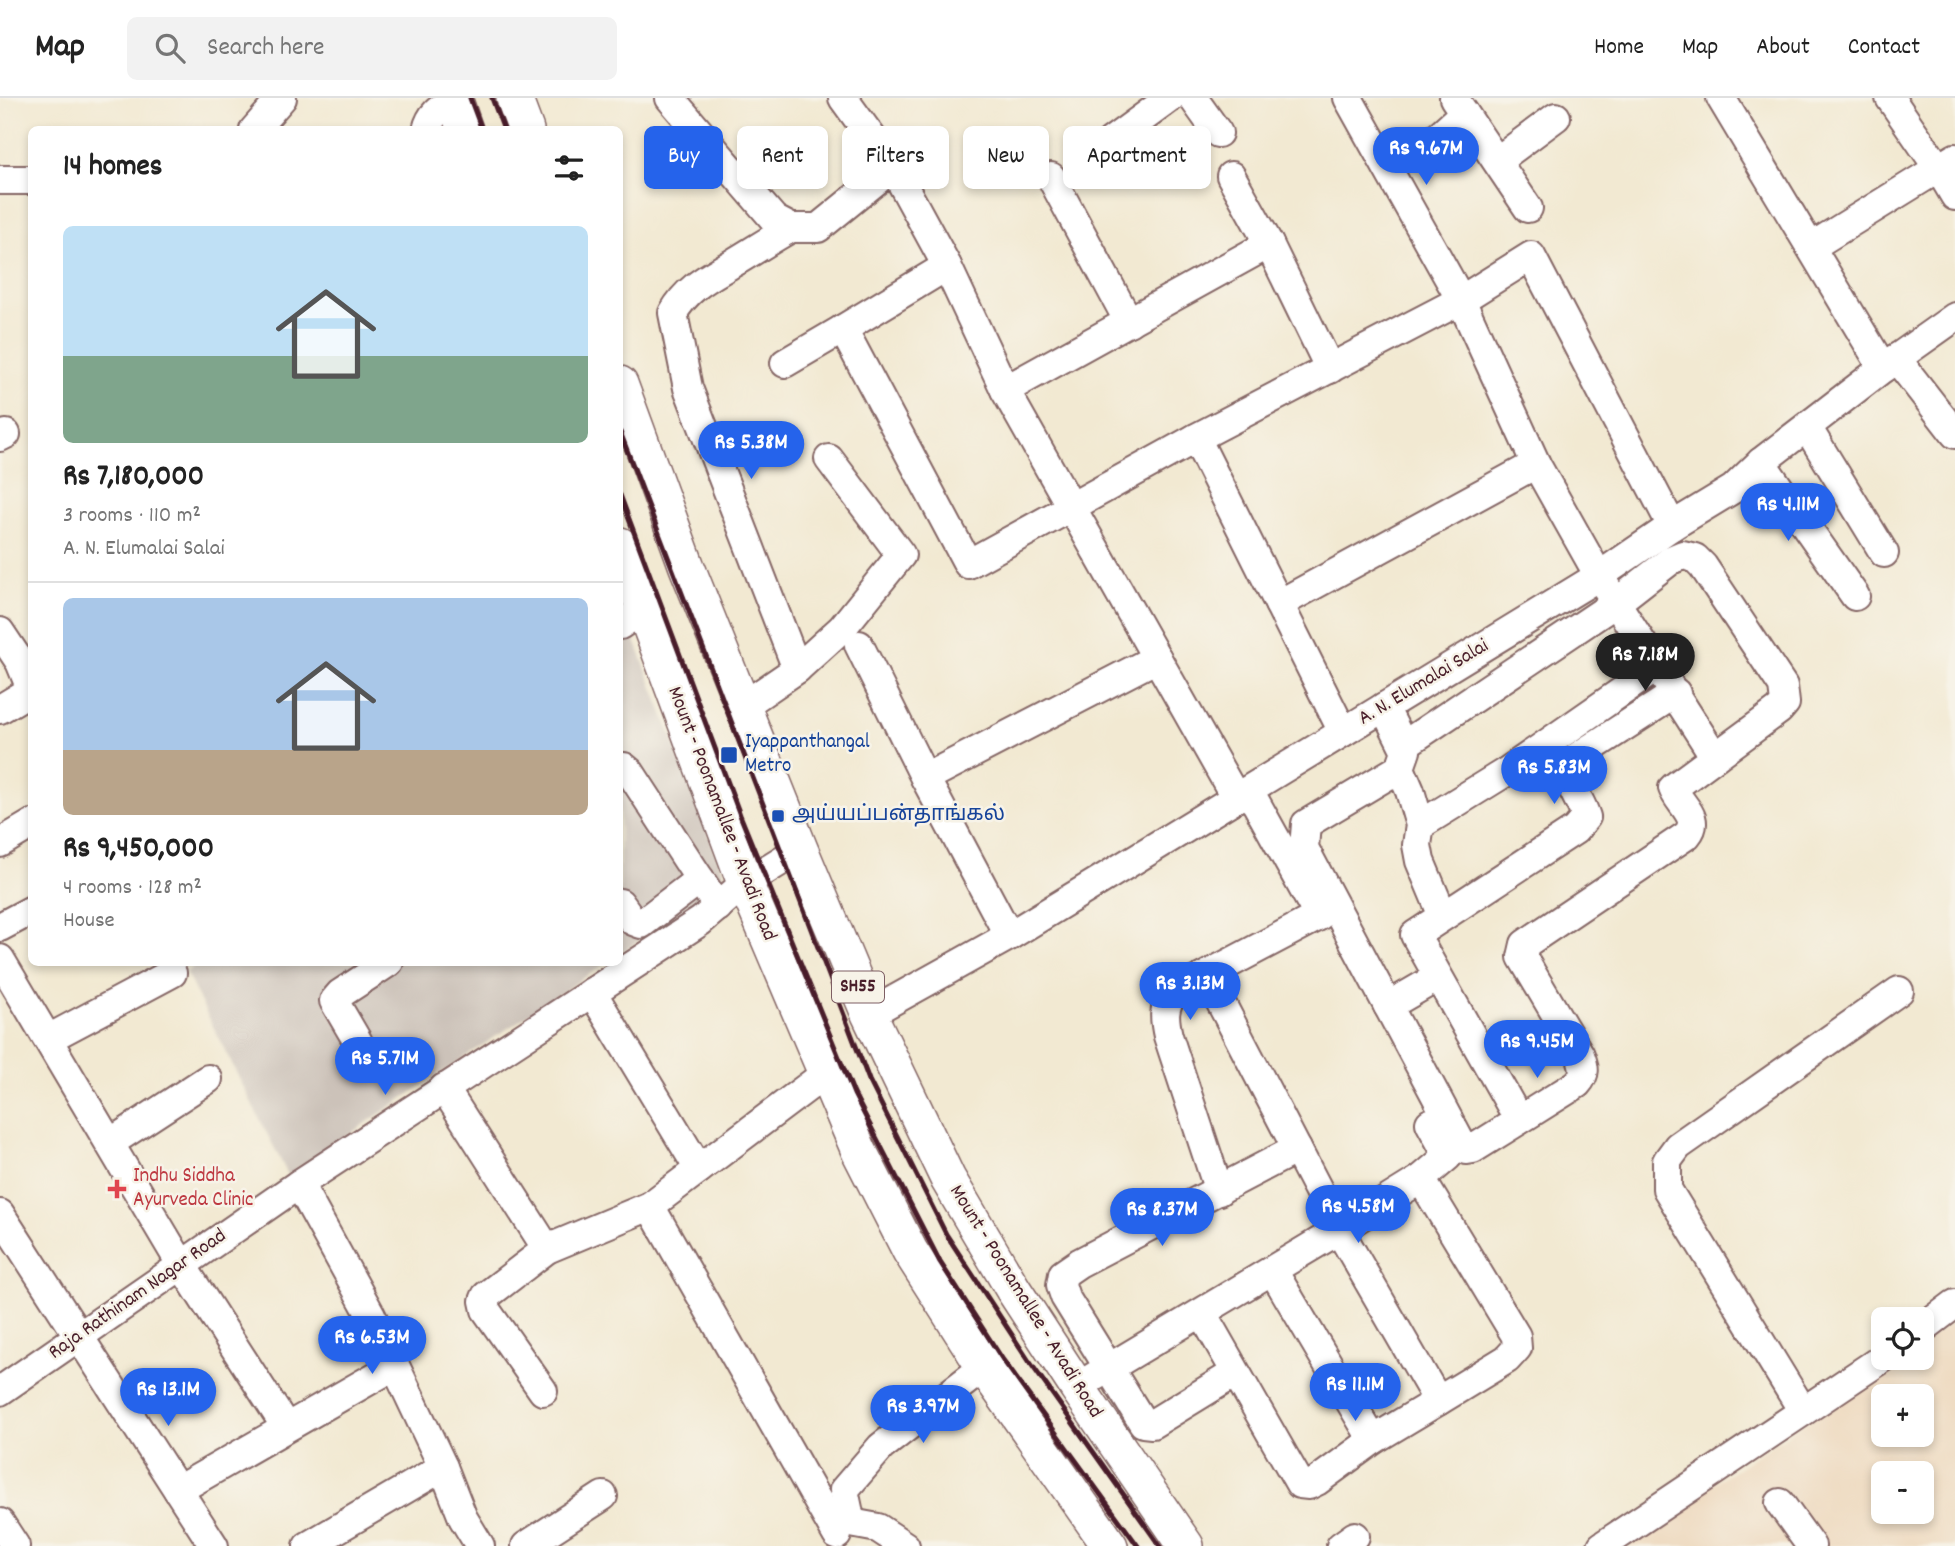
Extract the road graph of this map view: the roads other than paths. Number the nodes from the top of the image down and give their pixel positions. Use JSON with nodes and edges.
{"nodes":[{"id":1,"x":282,"y":98,"type":"edge"},
{"id":2,"x":514,"y":98,"type":"edge"},
{"id":3,"x":670,"y":98,"type":"edge"},
{"id":4,"x":843,"y":98,"type":"edge"},
{"id":5,"x":1170,"y":98,"type":"edge"},
{"id":6,"x":1193,"y":98,"type":"edge"},
{"id":7,"x":1348,"y":98,"type":"edge"},
{"id":8,"x":1721,"y":98,"type":"edge"},
{"id":9,"x":1890,"y":98,"type":"edge"},
{"id":10,"x":1459,"y":105,"type":"edge"},
{"id":11,"x":458,"y":109,"type":"edge"},
{"id":12,"x":1556,"y":117,"type":"dead end"},
{"id":13,"x":258,"y":126,"type":"edge"},
{"id":14,"x":428,"y":126,"type":"edge"},
{"id":15,"x":524,"y":126,"type":"edge"},
{"id":16,"x":863,"y":126,"type":"edge"},
{"id":17,"x":1132,"y":126,"type":"edge"},
{"id":18,"x":1218,"y":133,"type":"dead end"},
{"id":19,"x":1416,"y":156,"type":"dead end"},
{"id":20,"x":1497,"y":162,"type":"junction"},
{"id":21,"x":1947,"y":163,"type":"edge"},
{"id":22,"x":1231,"y":176,"type":"dead end"},
{"id":23,"x":1051,"y":177,"type":"dead end"},
{"id":24,"x":0,"y":180,"type":"edge"},
{"id":25,"x":28,"y":180,"type":"edge"},
{"id":26,"x":866,"y":189,"type":"edge"},
{"id":27,"x":905,"y":189,"type":"edge"},
{"id":28,"x":1955,"y":196,"type":"edge"},
{"id":29,"x":1528,"y":208,"type":"dead end"},
{"id":30,"x":790,"y":228,"type":"junction"},
{"id":31,"x":1269,"y":244,"type":"junction"},
{"id":32,"x":1811,"y":247,"type":"junction"},
{"id":33,"x":947,"y":266,"type":"junction"},
{"id":34,"x":1461,"y":300,"type":"junction"},
{"id":35,"x":1955,"y":317,"type":"edge"},
{"id":36,"x":1129,"y":322,"type":"junction"},
{"id":37,"x":843,"y":330,"type":"junction"},
{"id":38,"x":785,"y":363,"type":"dead end"},
{"id":39,"x":1890,"y":363,"type":"junction"},
{"id":40,"x":1330,"y":369,"type":"junction"},
{"id":41,"x":1005,"y":390,"type":"junction"},
{"id":42,"x":623,"y":392,"type":"edge"},
{"id":43,"x":1807,"y":427,"type":"junction"},
{"id":44,"x":1955,"y":434,"type":"edge"},
{"id":45,"x":1196,"y":438,"type":"junction"},
{"id":46,"x":829,"y":459,"type":"dead end"},
{"id":47,"x":1761,"y":462,"type":"junction"},
{"id":48,"x":1536,"y":464,"type":"junction"},
{"id":49,"x":1072,"y":508,"type":"junction"},
{"id":50,"x":1672,"y":526,"type":"junction"},
{"id":51,"x":1884,"y":553,"type":"dead end"},
{"id":52,"x":623,"y":565,"type":"edge"},
{"id":53,"x":1599,"y":576,"type":"junction"},
{"id":54,"x":1855,"y":596,"type":"dead end"},
{"id":55,"x":1617,"y":602,"type":"junction"},
{"id":56,"x":1279,"y":604,"type":"junction"},
{"id":57,"x":631,"y":617,"type":"edge"},
{"id":58,"x":0,"y":632,"type":"edge"},
{"id":59,"x":859,"y":645,"type":"dead end"},
{"id":60,"x":1157,"y":658,"type":"junction"},
{"id":61,"x":1657,"y":667,"type":"junction"},
{"id":62,"x":797,"y":669,"type":"junction"},
{"id":63,"x":28,"y":682,"type":"edge"},
{"id":64,"x":28,"y":686,"type":"edge"},
{"id":65,"x":1676,"y":694,"type":"junction"},
{"id":66,"x":743,"y":706,"type":"junction"},
{"id":67,"x":1384,"y":707,"type":"junction"},
{"id":68,"x":0,"y":709,"type":"edge"},
{"id":69,"x":1343,"y":732,"type":"junction"},
{"id":70,"x":1402,"y":756,"type":"junction"},
{"id":71,"x":1715,"y":757,"type":"junction"},
{"id":72,"x":623,"y":767,"type":"edge"},
{"id":73,"x":925,"y":778,"type":"junction"},
{"id":74,"x":1241,"y":795,"type":"junction"},
{"id":75,"x":1420,"y":825,"type":"junction"},
{"id":76,"x":28,"y":826,"type":"edge"},
{"id":77,"x":0,"y":843,"type":"edge"},
{"id":78,"x":800,"y":849,"type":"junction"},
{"id":79,"x":700,"y":879,"type":"junction"},
{"id":80,"x":745,"y":883,"type":"junction"},
{"id":81,"x":623,"y":907,"type":"edge"},
{"id":82,"x":718,"y":907,"type":"junction"},
{"id":83,"x":28,"y":912,"type":"edge"},
{"id":84,"x":1318,"y":916,"type":"junction"},
{"id":85,"x":1443,"y":916,"type":"junction"},
{"id":86,"x":0,"y":927,"type":"edge"},
{"id":87,"x":1009,"y":936,"type":"junction"},
{"id":88,"x":0,"y":958,"type":"edge"},
{"id":89,"x":383,"y":966,"type":"edge"},
{"id":90,"x":172,"y":974,"type":"dead end"},
{"id":91,"x":1207,"y":976,"type":"junction"},
{"id":92,"x":1438,"y":977,"type":"junction"},
{"id":93,"x":1899,"y":991,"type":"dead end"},
{"id":94,"x":592,"y":992,"type":"junction"},
{"id":95,"x":1388,"y":1006,"type":"junction"},
{"id":96,"x":869,"y":1014,"type":"junction"},
{"id":97,"x":48,"y":1040,"type":"junction"},
{"id":98,"x":358,"y":1042,"type":"dead end"},
{"id":99,"x":825,"y":1074,"type":"junction"},
{"id":100,"x":208,"y":1079,"type":"dead end"},
{"id":101,"x":444,"y":1088,"type":"junction"},
{"id":102,"x":1519,"y":1120,"type":"junction"},
{"id":103,"x":110,"y":1143,"type":"junction"},
{"id":104,"x":1297,"y":1149,"type":"junction"},
{"id":105,"x":699,"y":1169,"type":"junction"},
{"id":106,"x":1421,"y":1179,"type":"junction"},
{"id":107,"x":299,"y":1184,"type":"junction"},
{"id":108,"x":1219,"y":1191,"type":"junction"},
{"id":109,"x":650,"y":1206,"type":"junction"},
{"id":110,"x":0,"y":1214,"type":"edge"},
{"id":111,"x":1339,"y":1230,"type":"junction"},
{"id":112,"x":547,"y":1249,"type":"junction"},
{"id":113,"x":181,"y":1265,"type":"junction"},
{"id":114,"x":1273,"y":1271,"type":"junction"},
{"id":115,"x":1955,"y":1304,"type":"edge"},
{"id":116,"x":1202,"y":1313,"type":"junction"},
{"id":117,"x":1934,"y":1320,"type":"edge"},
{"id":118,"x":80,"y":1337,"type":"junction"},
{"id":119,"x":394,"y":1366,"type":"junction"},
{"id":120,"x":984,"y":1367,"type":"junction"},
{"id":121,"x":1871,"y":1367,"type":"edge"},
{"id":122,"x":1110,"y":1369,"type":"junction"},
{"id":123,"x":1235,"y":1373,"type":"junction"},
{"id":124,"x":1077,"y":1387,"type":"junction"},
{"id":125,"x":0,"y":1391,"type":"edge"},
{"id":126,"x":543,"y":1391,"type":"dead end"},
{"id":127,"x":1438,"y":1401,"type":"junction"},
{"id":128,"x":1803,"y":1412,"type":"junction"},
{"id":129,"x":286,"y":1427,"type":"junction"},
{"id":130,"x":1373,"y":1440,"type":"junction"},
{"id":131,"x":443,"y":1467,"type":"junction"},
{"id":132,"x":178,"y":1490,"type":"junction"},
{"id":133,"x":603,"y":1496,"type":"dead end"},
{"id":134,"x":1780,"y":1503,"type":"dead end"},
{"id":135,"x":0,"y":1524,"type":"edge"},
{"id":136,"x":837,"y":1534,"type":"edge"},
{"id":137,"x":322,"y":1543,"type":"edge"},
{"id":138,"x":15,"y":1546,"type":"edge"},
{"id":139,"x":214,"y":1546,"type":"edge"},
{"id":140,"x":480,"y":1546,"type":"edge"},
{"id":141,"x":527,"y":1546,"type":"edge"},
{"id":142,"x":905,"y":1546,"type":"edge"},
{"id":143,"x":1110,"y":1546,"type":"edge"},
{"id":144,"x":1186,"y":1546,"type":"edge"},
{"id":145,"x":1602,"y":1546,"type":"edge"},
{"id":146,"x":1811,"y":1546,"type":"edge"}],
"edges":[{"from":1,"to":13,"type":"street"},
{"from":2,"to":15,"type":"main road"},
{"from":3,"to":30,"type":"street"},
{"from":4,"to":16,"type":"street"},
{"from":5,"to":17,"type":"street"},
{"from":6,"to":18,"type":"street"},
{"from":7,"to":34,"type":"street"},
{"from":8,"to":32,"type":"street"},
{"from":9,"to":21,"type":"street"},
{"from":10,"to":19,"type":"street"},
{"from":10,"to":20,"type":"street"},
{"from":11,"to":14,"type":"street"},
{"from":12,"to":20,"type":"street"},
{"from":20,"to":29,"type":"street"},
{"from":21,"to":28,"type":"street"},
{"from":21,"to":32,"type":"street"},
{"from":22,"to":31,"type":"street"},
{"from":23,"to":36,"type":"street"},
{"from":24,"to":25,"type":"street"},
{"from":26,"to":30,"type":"street"},
{"from":27,"to":33,"type":"street"},
{"from":30,"to":62,"type":"street"},
{"from":31,"to":36,"type":"street"},
{"from":31,"to":40,"type":"street"},
{"from":32,"to":39,"type":"street"},
{"from":33,"to":37,"type":"street"},
{"from":33,"to":41,"type":"street"},
{"from":34,"to":40,"type":"street"},
{"from":34,"to":48,"type":"street"},
{"from":34,"to":50,"type":"street"},
{"from":35,"to":39,"type":"street","name":"A. N. Elumalai Salai"},
{"from":36,"to":41,"type":"street"},
{"from":37,"to":38,"type":"street"},
{"from":37,"to":49,"type":"street"},
{"from":39,"to":43,"type":"street","name":"A. N. Elumalai Salai"},
{"from":39,"to":44,"type":"street"},
{"from":40,"to":45,"type":"street"},
{"from":41,"to":49,"type":"street"},
{"from":42,"to":66,"type":"main road","name":"Mount - Poonamallee - Avadi Road","number":"SH55"},
{"from":43,"to":47,"type":"street","name":"A. N. Elumalai Salai"},
{"from":43,"to":51,"type":"street"},
{"from":45,"to":49,"type":"street"},
{"from":45,"to":56,"type":"street"},
{"from":46,"to":62,"type":"street"},
{"from":47,"to":50,"type":"street","name":"A. N. Elumalai Salai"},
{"from":47,"to":54,"type":"street"},
{"from":48,"to":53,"type":"street"},
{"from":48,"to":56,"type":"street"},
{"from":49,"to":60,"type":"street"},
{"from":50,"to":53,"type":"street","name":"A. N. Elumalai Salai"},
{"from":52,"to":57,"type":"main road","name":"Mount - Poonamallee - Avadi Road"},
{"from":53,"to":55,"type":"street"},
{"from":53,"to":67,"type":"street","name":"A. N. Elumalai Salai"},
{"from":55,"to":61,"type":"street"},
{"from":55,"to":70,"type":"street"},
{"from":55,"to":71,"type":"street"},
{"from":56,"to":69,"type":"street"},
{"from":57,"to":80,"type":"main road","name":"Mount - Poonamallee - Avadi Road"},
{"from":58,"to":63,"type":"street"},
{"from":59,"to":73,"type":"street"},
{"from":60,"to":73,"type":"street"},
{"from":60,"to":74,"type":"street"},
{"from":61,"to":65,"type":"street"},
{"from":61,"to":75,"type":"street"},
{"from":62,"to":66,"type":"street"},
{"from":64,"to":68,"type":"street"},
{"from":65,"to":71,"type":"street"},
{"from":65,"to":85,"type":"street"},
{"from":66,"to":78,"type":"main road","name":"Mount - Poonamallee - Avadi Road","number":"SH55"},
{"from":67,"to":69,"type":"street","name":"A. N. Elumalai Salai"},
{"from":67,"to":70,"type":"street"},
{"from":69,"to":74,"type":"street","name":"A. N. Elumalai Salai"},
{"from":70,"to":75,"type":"street"},
{"from":70,"to":95,"type":"street"},
{"from":71,"to":102,"type":"street"},
{"from":72,"to":79,"type":"street"},
{"from":73,"to":87,"type":"street"},
{"from":74,"to":84,"type":"street"},
{"from":74,"to":87,"type":"street","name":"A. N. Elumalai Salai"},
{"from":75,"to":85,"type":"street"},
{"from":76,"to":77,"type":"street"},
{"from":78,"to":80,"type":"street","name":"Raja Rathinam Nagar Road"},
{"from":78,"to":96,"type":"main road","name":"Mount - Poonamallee - Avadi Road","number":"SH55"},
{"from":79,"to":81,"type":"street"},
{"from":79,"to":82,"type":"street"},
{"from":80,"to":82,"type":"street","name":"Raja Rathinam Nagar Road"},
{"from":80,"to":99,"type":"main road","name":"Mount - Poonamallee - Avadi Road"},
{"from":82,"to":94,"type":"street","name":"Raja Rathinam Nagar Road"},
{"from":83,"to":86,"type":"street"},
{"from":84,"to":91,"type":"street"},
{"from":84,"to":106,"type":"street"},
{"from":85,"to":92,"type":"street"},
{"from":87,"to":96,"type":"street","name":"A. N. Elumalai Salai"},
{"from":88,"to":97,"type":"street"},
{"from":89,"to":98,"type":"street"},
{"from":90,"to":97,"type":"street"},
{"from":91,"to":104,"type":"street"},
{"from":91,"to":108,"type":"street"},
{"from":92,"to":95,"type":"street"},
{"from":92,"to":102,"type":"street"},
{"from":93,"to":128,"type":"street"},
{"from":94,"to":101,"type":"street","name":"Raja Rathinam Nagar Road"},
{"from":94,"to":105,"type":"street"},
{"from":95,"to":102,"type":"street"},
{"from":96,"to":124,"type":"main road","name":"Mount - Poonamallee - Avadi Road","number":"SH55"},
{"from":97,"to":103,"type":"street"},
{"from":99,"to":105,"type":"street"},
{"from":99,"to":120,"type":"main road","name":"Mount - Poonamallee - Avadi Road"},
{"from":100,"to":103,"type":"street"},
{"from":101,"to":107,"type":"street","name":"Raja Rathinam Nagar Road"},
{"from":101,"to":112,"type":"street"},
{"from":103,"to":113,"type":"street"},
{"from":104,"to":108,"type":"street"},
{"from":104,"to":111,"type":"street"},
{"from":105,"to":109,"type":"street"},
{"from":106,"to":111,"type":"street"},
{"from":106,"to":127,"type":"street"},
{"from":107,"to":113,"type":"street","name":"Raja Rathinam Nagar Road"},
{"from":107,"to":119,"type":"street"},
{"from":108,"to":122,"type":"street"},
{"from":109,"to":112,"type":"street"},
{"from":109,"to":136,"type":"street"},
{"from":110,"to":118,"type":"street"},
{"from":111,"to":114,"type":"street"},
{"from":111,"to":127,"type":"street"},
{"from":112,"to":126,"type":"street"},
{"from":113,"to":118,"type":"street","name":"Raja Rathinam Nagar Road"},
{"from":113,"to":129,"type":"street"},
{"from":114,"to":116,"type":"street"},
{"from":114,"to":130,"type":"street"},
{"from":115,"to":117,"type":"street"},
{"from":116,"to":122,"type":"street"},
{"from":116,"to":123,"type":"street"},
{"from":118,"to":125,"type":"street","name":"Raja Rathinam Nagar Road"},
{"from":118,"to":132,"type":"street"},
{"from":119,"to":129,"type":"street"},
{"from":119,"to":131,"type":"street"},
{"from":120,"to":136,"type":"street"},
{"from":120,"to":143,"type":"main road","name":"Mount - Poonamallee - Avadi Road"},
{"from":121,"to":128,"type":"street"},
{"from":122,"to":123,"type":"street"},
{"from":122,"to":124,"type":"street"},
{"from":123,"to":130,"type":"street"},
{"from":124,"to":144,"type":"main road","name":"Mount - Poonamallee - Avadi Road","number":"SH55"},
{"from":127,"to":130,"type":"street"},
{"from":128,"to":145,"type":"street"},
{"from":129,"to":132,"type":"street"},
{"from":131,"to":137,"type":"street"},
{"from":131,"to":140,"type":"street"},
{"from":132,"to":139,"type":"street"},
{"from":133,"to":141,"type":"street"},
{"from":134,"to":146,"type":"street"},
{"from":135,"to":138,"type":"street"},
{"from":136,"to":142,"type":"street"}]}
